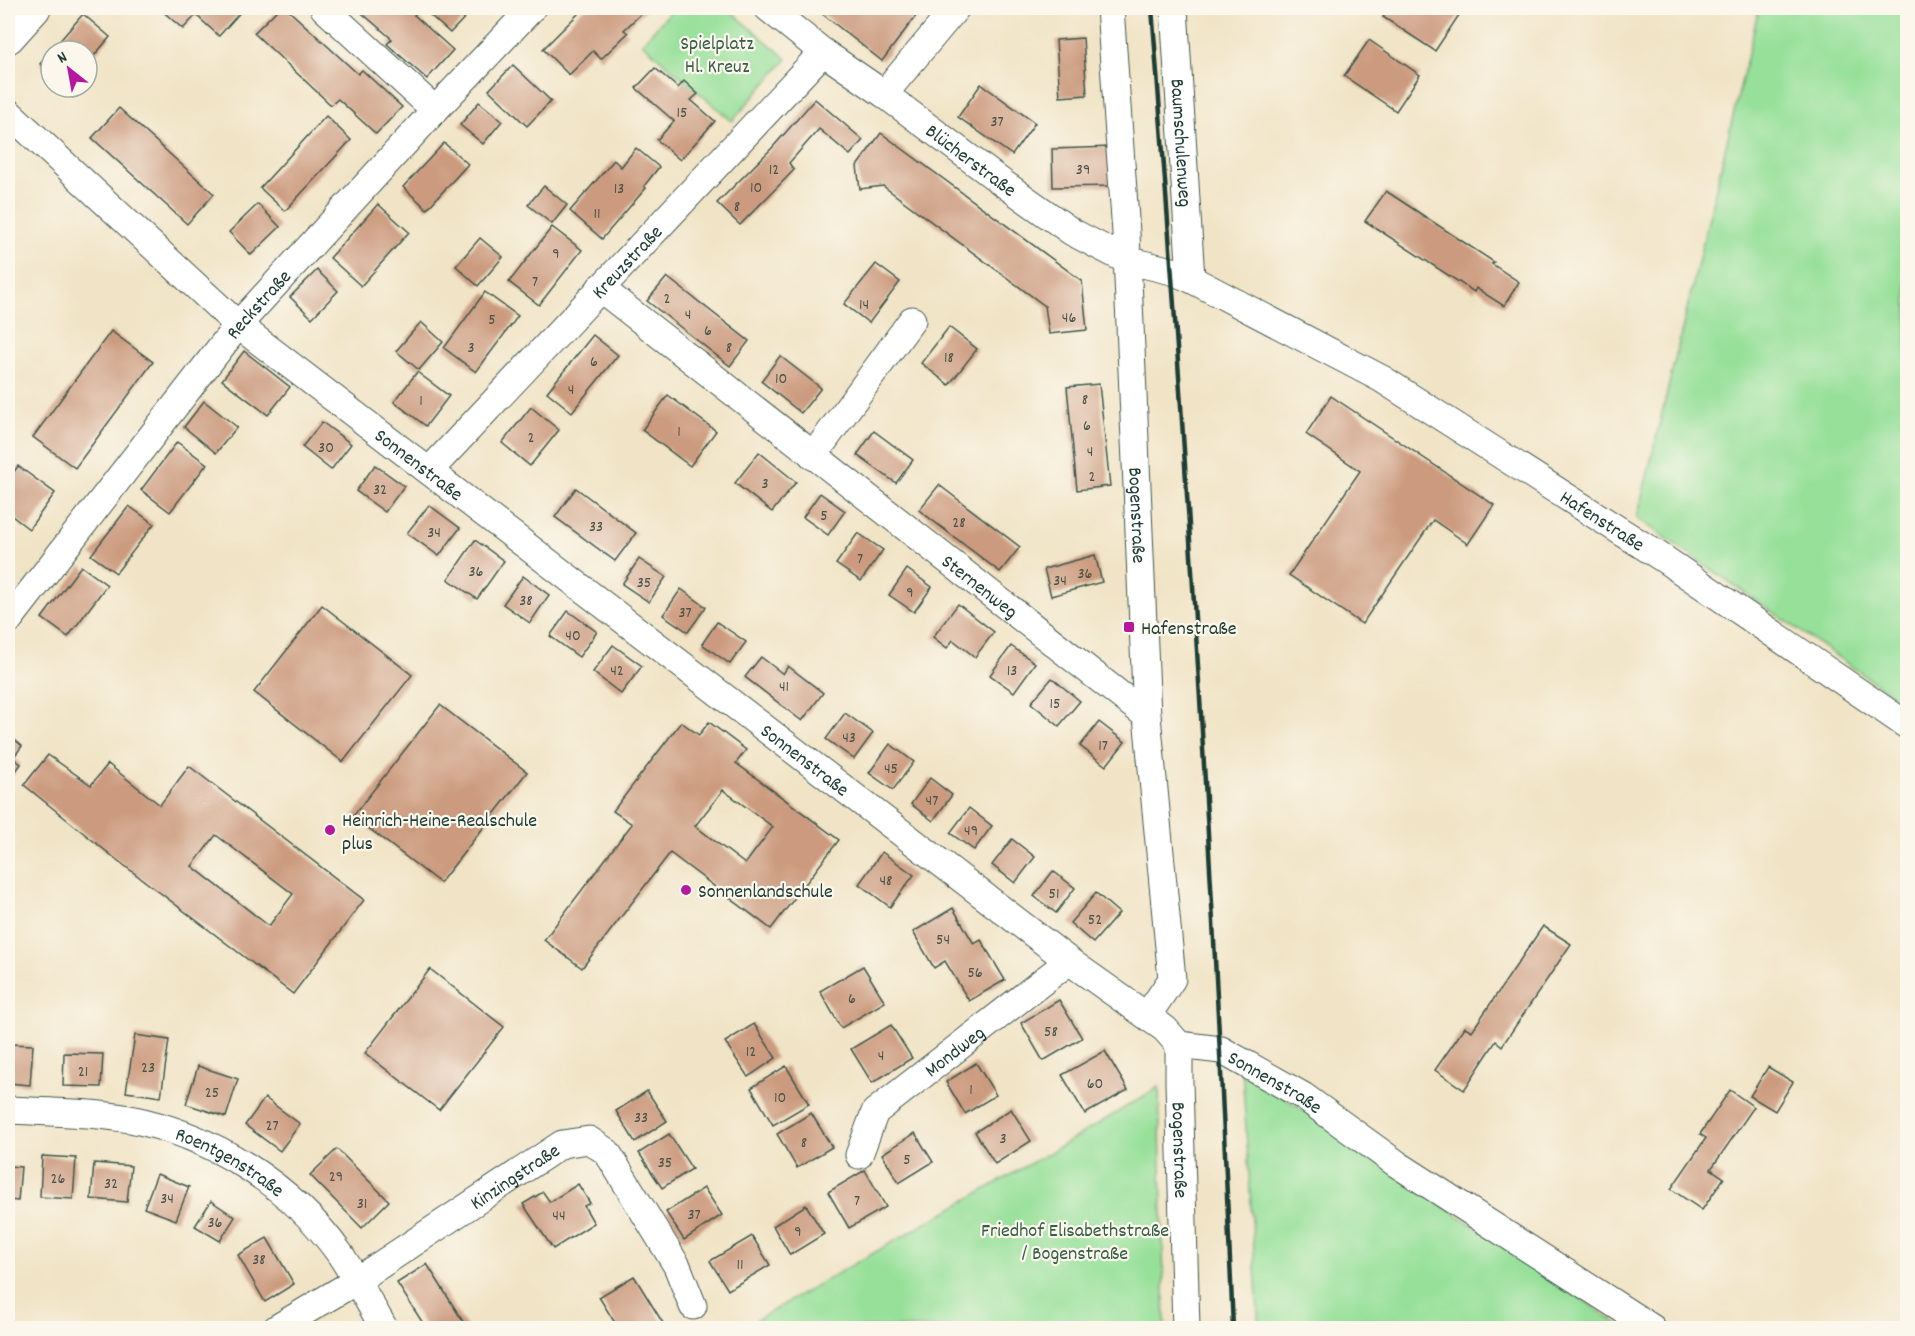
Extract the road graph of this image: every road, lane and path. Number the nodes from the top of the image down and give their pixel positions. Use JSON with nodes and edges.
{"nodes":[{"id":1,"x":34,"y":8,"type":"edge"},
{"id":2,"x":324,"y":8,"type":"edge"},
{"id":3,"x":532,"y":8,"type":"edge"},
{"id":4,"x":768,"y":8,"type":"edge"},
{"id":5,"x":956,"y":8,"type":"edge"},
{"id":6,"x":1110,"y":8,"type":"edge"},
{"id":7,"x":1174,"y":8,"type":"edge"},
{"id":8,"x":8,"y":37,"type":"edge"},
{"id":9,"x":823,"y":52,"type":"junction"},
{"id":10,"x":884,"y":94,"type":"junction"},
{"id":11,"x":435,"y":110,"type":"junction"},
{"id":12,"x":8,"y":112,"type":"edge"},
{"id":13,"x":1126,"y":260,"type":"junction"},
{"id":14,"x":1191,"y":279,"type":"junction"},
{"id":15,"x":600,"y":288,"type":"junction"},
{"id":16,"x":912,"y":320,"type":"dead end"},
{"id":17,"x":238,"y":325,"type":"junction"},
{"id":18,"x":813,"y":456,"type":"junction"},
{"id":19,"x":429,"y":471,"type":"junction"},
{"id":20,"x":8,"y":621,"type":"edge"},
{"id":21,"x":1147,"y":716,"type":"junction"},
{"id":22,"x":1908,"y":726,"type":"edge"},
{"id":23,"x":1069,"y":961,"type":"junction"},
{"id":24,"x":1148,"y":1016,"type":"junction"},
{"id":25,"x":1179,"y":1045,"type":"junction"},
{"id":26,"x":8,"y":1110,"type":"edge"},
{"id":27,"x":859,"y":1155,"type":"dead end"},
{"id":28,"x":356,"y":1281,"type":"junction"},
{"id":29,"x":693,"y":1306,"type":"dead end"},
{"id":30,"x":277,"y":1329,"type":"edge"},
{"id":31,"x":384,"y":1329,"type":"edge"},
{"id":32,"x":1186,"y":1329,"type":"edge"},
{"id":33,"x":1652,"y":1329,"type":"edge"}],
"edges":[{"from":1,"to":8,"type":"main road"},
{"from":2,"to":11,"type":"street"},
{"from":3,"to":11,"type":"street","name":"Reckstraße"},
{"from":4,"to":9,"type":"street","name":"Blücherstraße"},
{"from":5,"to":10,"type":"street"},
{"from":6,"to":13,"type":"street","name":"Bogenstraße"},
{"from":7,"to":14,"type":"street","name":"Baumschulenweg"},
{"from":9,"to":10,"type":"street","name":"Blücherstraße"},
{"from":9,"to":15,"type":"street","name":"Kreuzstraße"},
{"from":10,"to":13,"type":"street","name":"Blücherstraße"},
{"from":11,"to":17,"type":"street","name":"Reckstraße"},
{"from":12,"to":17,"type":"street","name":"Sonnenstraße"},
{"from":13,"to":14,"type":"street","name":"Blücherstraße"},
{"from":13,"to":21,"type":"street","name":"Bogenstraße"},
{"from":14,"to":22,"type":"street","name":"Hafenstraße"},
{"from":15,"to":18,"type":"street","name":"Sternenweg"},
{"from":15,"to":19,"type":"street","name":"Kreuzstraße"},
{"from":16,"to":18,"type":"street"},
{"from":17,"to":19,"type":"street","name":"Sonnenstraße"},
{"from":17,"to":20,"type":"street","name":"Reckstraße"},
{"from":18,"to":21,"type":"street","name":"Sternenweg"},
{"from":19,"to":23,"type":"street","name":"Sonnenstraße"},
{"from":21,"to":24,"type":"street","name":"Bogenstraße"},
{"from":23,"to":24,"type":"street","name":"Sonnenstraße"},
{"from":23,"to":27,"type":"street","name":"Mondweg"},
{"from":24,"to":25,"type":"street","name":"Sonnenstraße"},
{"from":25,"to":32,"type":"street","name":"Bogenstraße"},
{"from":25,"to":33,"type":"street","name":"Sonnenstraße"},
{"from":26,"to":28,"type":"street","name":"Roentgenstraße"},
{"from":28,"to":29,"type":"street","name":"Kinzingstraße"},
{"from":28,"to":30,"type":"street","name":"Kinzingstraße"},
{"from":28,"to":31,"type":"street","name":"Roentgenstraße"}]}
